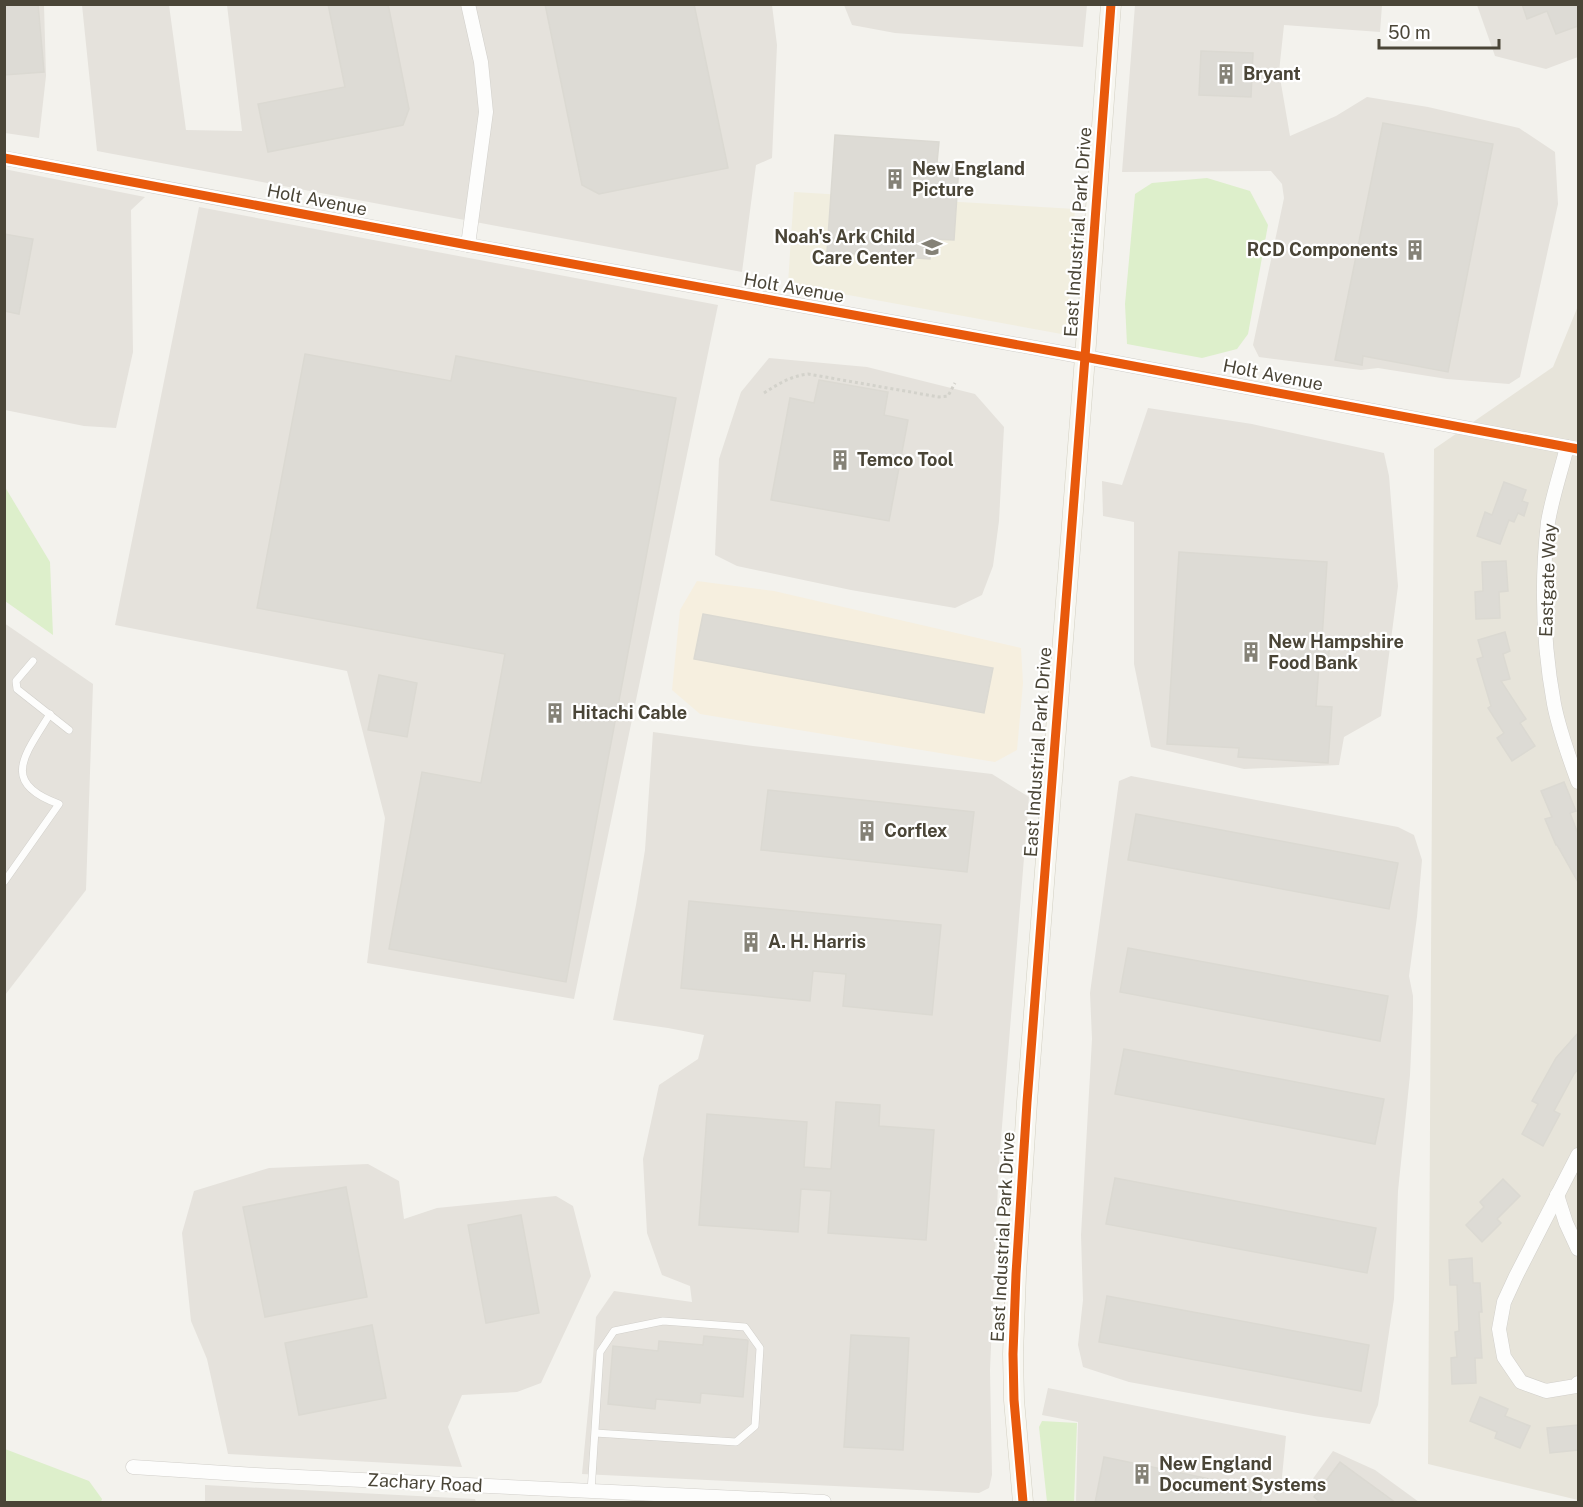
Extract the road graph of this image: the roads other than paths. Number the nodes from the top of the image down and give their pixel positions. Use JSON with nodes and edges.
{"nodes":[{"id":1,"x":468,"y":4,"type":"edge"},
{"id":2,"x":1111,"y":4,"type":"edge"},
{"id":3,"x":4,"y":158,"type":"edge"},
{"id":4,"x":468,"y":245,"type":"junction"},
{"id":5,"x":1085,"y":357,"type":"junction"},
{"id":6,"x":1573,"y":448,"type":"edge"},
{"id":7,"x":33,"y":661,"type":"dead end"},
{"id":8,"x":50,"y":714,"type":"junction"},
{"id":9,"x":69,"y":730,"type":"dead end"},
{"id":10,"x":1578,"y":782,"type":"edge"},
{"id":11,"x":4,"y":882,"type":"edge"},
{"id":12,"x":1578,"y":1155,"type":"edge"},
{"id":13,"x":1557,"y":1195,"type":"junction"},
{"id":14,"x":1578,"y":1249,"type":"edge"},
{"id":15,"x":1578,"y":1383,"type":"edge"},
{"id":16,"x":595,"y":1433,"type":"junction"},
{"id":17,"x":133,"y":1467,"type":"dead end"},
{"id":18,"x":591,"y":1492,"type":"junction"},
{"id":19,"x":824,"y":1503,"type":"edge"},
{"id":20,"x":1023,"y":1503,"type":"edge"}],
"edges":[{"from":1,"to":4,"type":"street"},
{"from":2,"to":5,"type":"street","name":"East Industrial Park Drive"},
{"from":3,"to":4,"type":"street","name":"Holt Avenue"},
{"from":4,"to":5,"type":"street","name":"Holt Avenue"},
{"from":5,"to":6,"type":"street","name":"Holt Avenue"},
{"from":5,"to":20,"type":"street","name":"East Industrial Park Drive"},
{"from":6,"to":10,"type":"street","name":"Eastgate Way"},
{"from":7,"to":8,"type":"lane"},
{"from":8,"to":9,"type":"lane"},
{"from":8,"to":11,"type":"lane"},
{"from":12,"to":13,"type":"street"},
{"from":13,"to":14,"type":"street"},
{"from":13,"to":15,"type":"street"},
{"from":16,"to":16,"type":"lane"},
{"from":16,"to":18,"type":"lane"},
{"from":17,"to":18,"type":"street","name":"Zachary Road"},
{"from":18,"to":19,"type":"street","name":"Zachary Road"}]}
